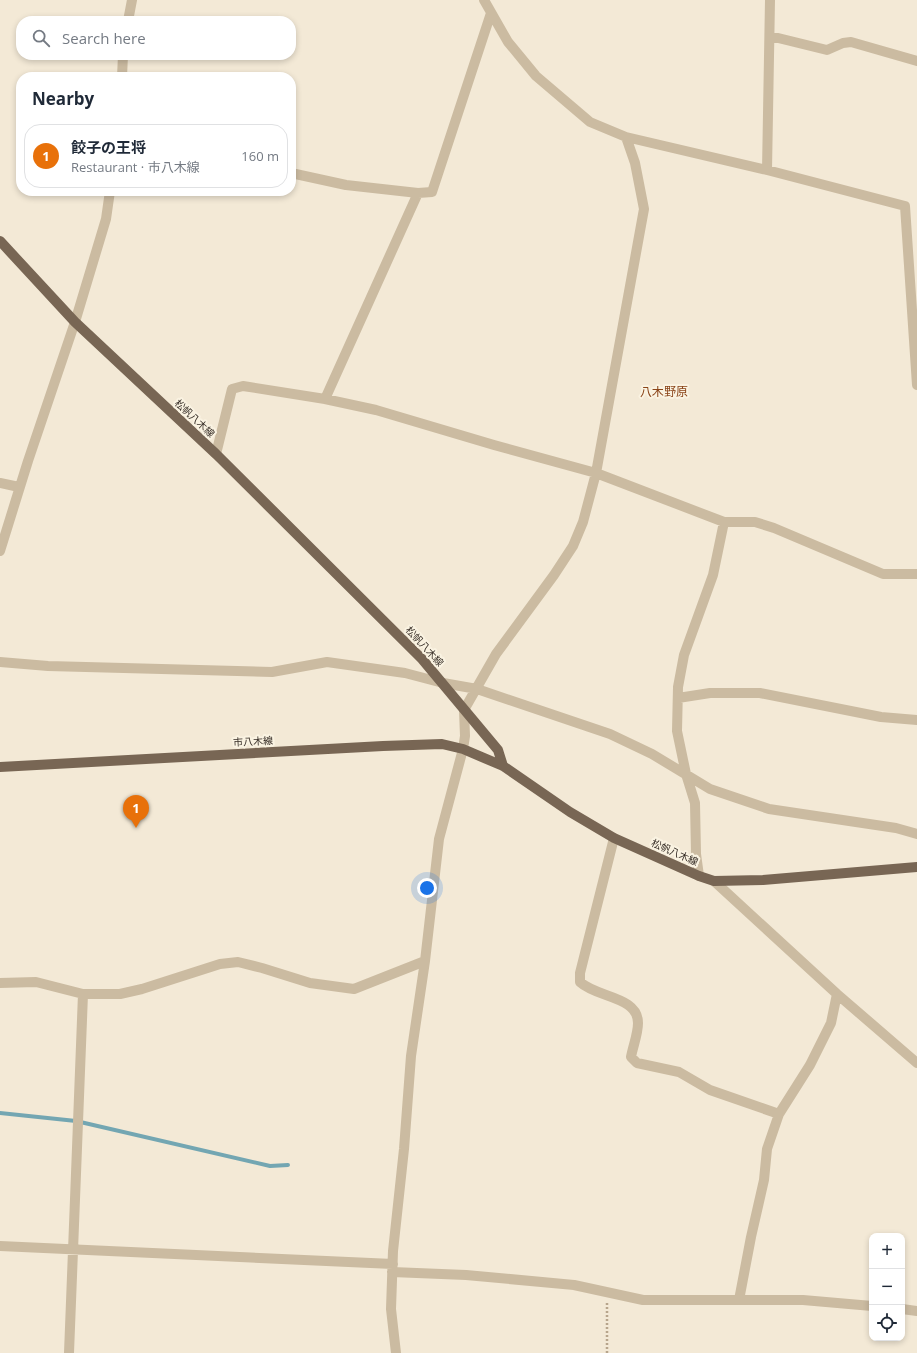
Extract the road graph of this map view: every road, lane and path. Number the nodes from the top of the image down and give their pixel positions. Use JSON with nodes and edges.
{"nodes":[{"id":1,"x":132,"y":0,"type":"edge"},
{"id":2,"x":484,"y":0,"type":"edge"},
{"id":3,"x":770,"y":0,"type":"edge"},
{"id":4,"x":492,"y":13,"type":"junction"},
{"id":5,"x":129,"y":16,"type":"edge"},
{"id":6,"x":770,"y":36,"type":"junction"},
{"id":7,"x":123,"y":60,"type":"edge"},
{"id":8,"x":917,"y":61,"type":"edge"},
{"id":9,"x":122,"y":72,"type":"edge"},
{"id":10,"x":626,"y":137,"type":"junction"},
{"id":11,"x":767,"y":170,"type":"junction"},
{"id":12,"x":296,"y":174,"type":"edge"},
{"id":13,"x":418,"y":193,"type":"junction"},
{"id":14,"x":109,"y":196,"type":"edge"},
{"id":15,"x":0,"y":240,"type":"edge"},
{"id":16,"x":75,"y":322,"type":"junction"},
{"id":17,"x":917,"y":385,"type":"edge"},
{"id":18,"x":325,"y":399,"type":"junction"},
{"id":19,"x":216,"y":454,"type":"junction"},
{"id":20,"x":596,"y":472,"type":"junction"},
{"id":21,"x":0,"y":483,"type":"edge"},
{"id":22,"x":19,"y":487,"type":"junction"},
{"id":23,"x":724,"y":522,"type":"junction"},
{"id":24,"x":0,"y":551,"type":"edge"},
{"id":25,"x":917,"y":574,"type":"edge"},
{"id":26,"x":0,"y":662,"type":"edge"},
{"id":27,"x":443,"y":683,"type":"junction"},
{"id":28,"x":477,"y":689,"type":"junction"},
{"id":29,"x":678,"y":698,"type":"junction"},
{"id":30,"x":464,"y":710,"type":"junction"},
{"id":31,"x":917,"y":720,"type":"edge"},
{"id":32,"x":463,"y":749,"type":"junction"},
{"id":33,"x":503,"y":766,"type":"junction"},
{"id":34,"x":0,"y":767,"type":"edge"},
{"id":35,"x":686,"y":774,"type":"junction"},
{"id":36,"x":917,"y":834,"type":"edge"},
{"id":37,"x":614,"y":838,"type":"junction"},
{"id":38,"x":917,"y":867,"type":"edge"},
{"id":39,"x":699,"y":876,"type":"junction"},
{"id":40,"x":714,"y":881,"type":"junction"},
{"id":41,"x":425,"y":961,"type":"junction"},
{"id":42,"x":0,"y":983,"type":"edge"},
{"id":43,"x":83,"y":994,"type":"junction"},
{"id":44,"x":838,"y":994,"type":"junction"},
{"id":45,"x":917,"y":1063,"type":"edge"},
{"id":46,"x":779,"y":1114,"type":"junction"},
{"id":47,"x":0,"y":1246,"type":"edge"},
{"id":48,"x":74,"y":1249,"type":"junction"},
{"id":49,"x":392,"y":1268,"type":"junction"},
{"id":50,"x":607,"y":1293,"type":"junction"},
{"id":51,"x":739,"y":1300,"type":"junction"},
{"id":52,"x":869,"y":1306,"type":"edge"},
{"id":53,"x":905,"y":1309,"type":"edge"},
{"id":54,"x":917,"y":1311,"type":"edge"},
{"id":55,"x":69,"y":1353,"type":"edge"},
{"id":56,"x":396,"y":1353,"type":"edge"},
{"id":57,"x":607,"y":1353,"type":"edge"}],
"edges":[{"from":1,"to":5,"type":"street"},
{"from":2,"to":4,"type":"street"},
{"from":3,"to":6,"type":"street"},
{"from":4,"to":10,"type":"street"},
{"from":4,"to":13,"type":"street"},
{"from":6,"to":8,"type":"street"},
{"from":6,"to":11,"type":"street"},
{"from":7,"to":9,"type":"street"},
{"from":10,"to":11,"type":"street"},
{"from":10,"to":20,"type":"street"},
{"from":11,"to":17,"type":"street"},
{"from":12,"to":13,"type":"street"},
{"from":13,"to":18,"type":"street"},
{"from":14,"to":16,"type":"street"},
{"from":15,"to":16,"type":"main road","name":"松帆八木線"},
{"from":16,"to":19,"type":"main road","name":"松帆八木線"},
{"from":16,"to":22,"type":"street"},
{"from":18,"to":19,"type":"street"},
{"from":18,"to":20,"type":"street"},
{"from":19,"to":27,"type":"main road","name":"松帆八木線"},
{"from":20,"to":23,"type":"street"},
{"from":20,"to":28,"type":"street"},
{"from":21,"to":22,"type":"street"},
{"from":22,"to":24,"type":"street"},
{"from":23,"to":25,"type":"street"},
{"from":23,"to":29,"type":"street"},
{"from":26,"to":27,"type":"street"},
{"from":27,"to":28,"type":"street"},
{"from":27,"to":30,"type":"main road","name":"松帆八木線"},
{"from":28,"to":30,"type":"street"},
{"from":28,"to":35,"type":"street"},
{"from":29,"to":31,"type":"street"},
{"from":29,"to":35,"type":"street"},
{"from":30,"to":32,"type":"street"},
{"from":30,"to":33,"type":"main road","name":"松帆八木線"},
{"from":32,"to":33,"type":"main road","name":"市八木線"},
{"from":32,"to":34,"type":"main road","name":"市八木線"},
{"from":32,"to":41,"type":"street"},
{"from":33,"to":37,"type":"main road","name":"松帆八木線"},
{"from":35,"to":36,"type":"street"},
{"from":35,"to":39,"type":"street"},
{"from":37,"to":39,"type":"main road","name":"松帆八木線"},
{"from":37,"to":46,"type":"street"},
{"from":38,"to":40,"type":"main road","name":"松帆八木線"},
{"from":39,"to":40,"type":"main road","name":"松帆八木線"},
{"from":40,"to":44,"type":"street"},
{"from":41,"to":43,"type":"street"},
{"from":41,"to":49,"type":"street"},
{"from":42,"to":43,"type":"street"},
{"from":43,"to":48,"type":"street"},
{"from":44,"to":45,"type":"street"},
{"from":44,"to":46,"type":"street"},
{"from":46,"to":51,"type":"street"},
{"from":47,"to":48,"type":"street"},
{"from":48,"to":49,"type":"street"},
{"from":48,"to":55,"type":"street"},
{"from":49,"to":50,"type":"street"},
{"from":49,"to":56,"type":"street"},
{"from":50,"to":51,"type":"street"},
{"from":50,"to":57,"type":"path"},
{"from":51,"to":52,"type":"street"},
{"from":53,"to":54,"type":"street"}]}
